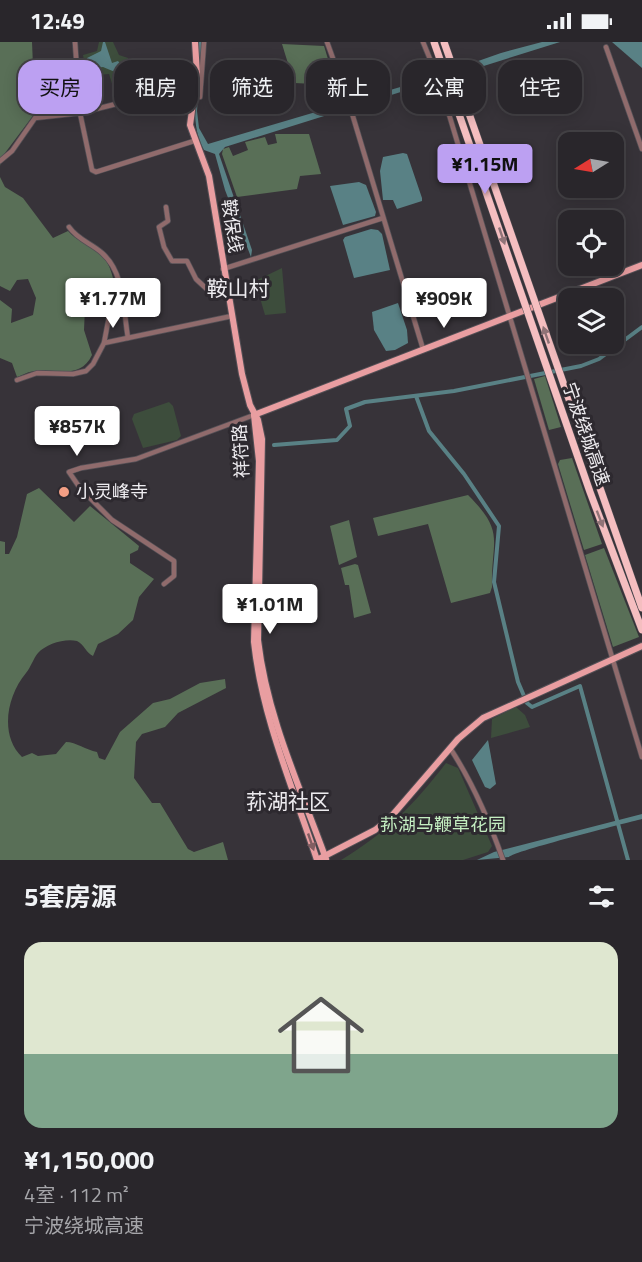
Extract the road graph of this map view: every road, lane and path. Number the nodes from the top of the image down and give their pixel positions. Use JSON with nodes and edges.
{"nodes":[{"id":1,"x":75,"y":42,"type":"edge"},
{"id":2,"x":195,"y":42,"type":"edge"},
{"id":3,"x":204,"y":42,"type":"edge"},
{"id":4,"x":327,"y":42,"type":"edge"},
{"id":5,"x":423,"y":42,"type":"edge"},
{"id":6,"x":434,"y":42,"type":"edge"},
{"id":7,"x":444,"y":42,"type":"edge"},
{"id":8,"x":606,"y":47,"type":"dead end"},
{"id":9,"x":76,"y":60,"type":"edge"},
{"id":10,"x":196,"y":60,"type":"edge"},
{"id":11,"x":198,"y":83,"type":"edge"},
{"id":12,"x":71,"y":114,"type":"edge"},
{"id":13,"x":80,"y":114,"type":"edge"},
{"id":14,"x":190,"y":114,"type":"edge"},
{"id":15,"x":194,"y":141,"type":"junction"},
{"id":16,"x":642,"y":149,"type":"edge"},
{"id":17,"x":0,"y":161,"type":"edge"},
{"id":18,"x":166,"y":207,"type":"dead end"},
{"id":19,"x":383,"y":218,"type":"junction"},
{"id":20,"x":69,"y":227,"type":"dead end"},
{"id":21,"x":642,"y":265,"type":"edge"},
{"id":22,"x":223,"y":269,"type":"junction"},
{"id":23,"x":226,"y":287,"type":"junction"},
{"id":24,"x":124,"y":312,"type":"junction"},
{"id":25,"x":232,"y":316,"type":"junction"},
{"id":26,"x":509,"y":316,"type":"junction"},
{"id":27,"x":128,"y":338,"type":"junction"},
{"id":28,"x":104,"y":343,"type":"junction"},
{"id":29,"x":423,"y":349,"type":"junction"},
{"id":30,"x":16,"y":380,"type":"dead end"},
{"id":31,"x":254,"y":415,"type":"junction"},
{"id":32,"x":164,"y":584,"type":"dead end"},
{"id":33,"x":642,"y":608,"type":"edge"},
{"id":34,"x":642,"y":630,"type":"edge"},
{"id":35,"x":642,"y":646,"type":"edge"},
{"id":36,"x":612,"y":659,"type":"junction"},
{"id":37,"x":450,"y":748,"type":"junction"},
{"id":38,"x":642,"y":758,"type":"edge"},
{"id":39,"x":325,"y":858,"type":"edge"},
{"id":40,"x":317,"y":860,"type":"edge"},
{"id":41,"x":502,"y":860,"type":"edge"}],
"edges":[{"from":1,"to":9,"type":"street"},
{"from":2,"to":10,"type":"main road","name":"鞍保线"},
{"from":3,"to":11,"type":"street"},
{"from":4,"to":19,"type":"street"},
{"from":5,"to":26,"type":"street"},
{"from":6,"to":34,"type":"highway","name":"宁波绕城高速","one_way":true,"bridge":true},
{"from":33,"to":7,"type":"highway","name":"宁波绕城高速","one_way":true,"bridge":true},
{"from":8,"to":16,"type":"street"},
{"from":12,"to":17,"type":"street"},
{"from":13,"to":15,"type":"street"},
{"from":14,"to":15,"type":"main road","name":"鞍保线"},
{"from":15,"to":22,"type":"main road","name":"鞍保线"},
{"from":18,"to":23,"type":"street"},
{"from":19,"to":22,"type":"street"},
{"from":19,"to":29,"type":"street"},
{"from":20,"to":24,"type":"street"},
{"from":21,"to":26,"type":"main road"},
{"from":22,"to":23,"type":"main road","name":"鞍保线"},
{"from":23,"to":25,"type":"main road","name":"鞍保线"},
{"from":24,"to":27,"type":"street"},
{"from":24,"to":28,"type":"street"},
{"from":25,"to":27,"type":"street"},
{"from":25,"to":31,"type":"main road","name":"鞍保线"},
{"from":26,"to":29,"type":"main road"},
{"from":26,"to":36,"type":"street"},
{"from":27,"to":28,"type":"street"},
{"from":28,"to":30,"type":"street"},
{"from":29,"to":31,"type":"main road"},
{"from":31,"to":32,"type":"street"},
{"from":31,"to":39,"type":"main road","name":"祥符路"},
{"from":31,"to":40,"type":"main road","name":"祥符路","one_way":true},
{"from":35,"to":36,"type":"main road"},
{"from":36,"to":37,"type":"main road"},
{"from":36,"to":38,"type":"street"},
{"from":37,"to":39,"type":"main road"},
{"from":37,"to":41,"type":"street"},
{"from":39,"to":40,"type":"main road"}]}
